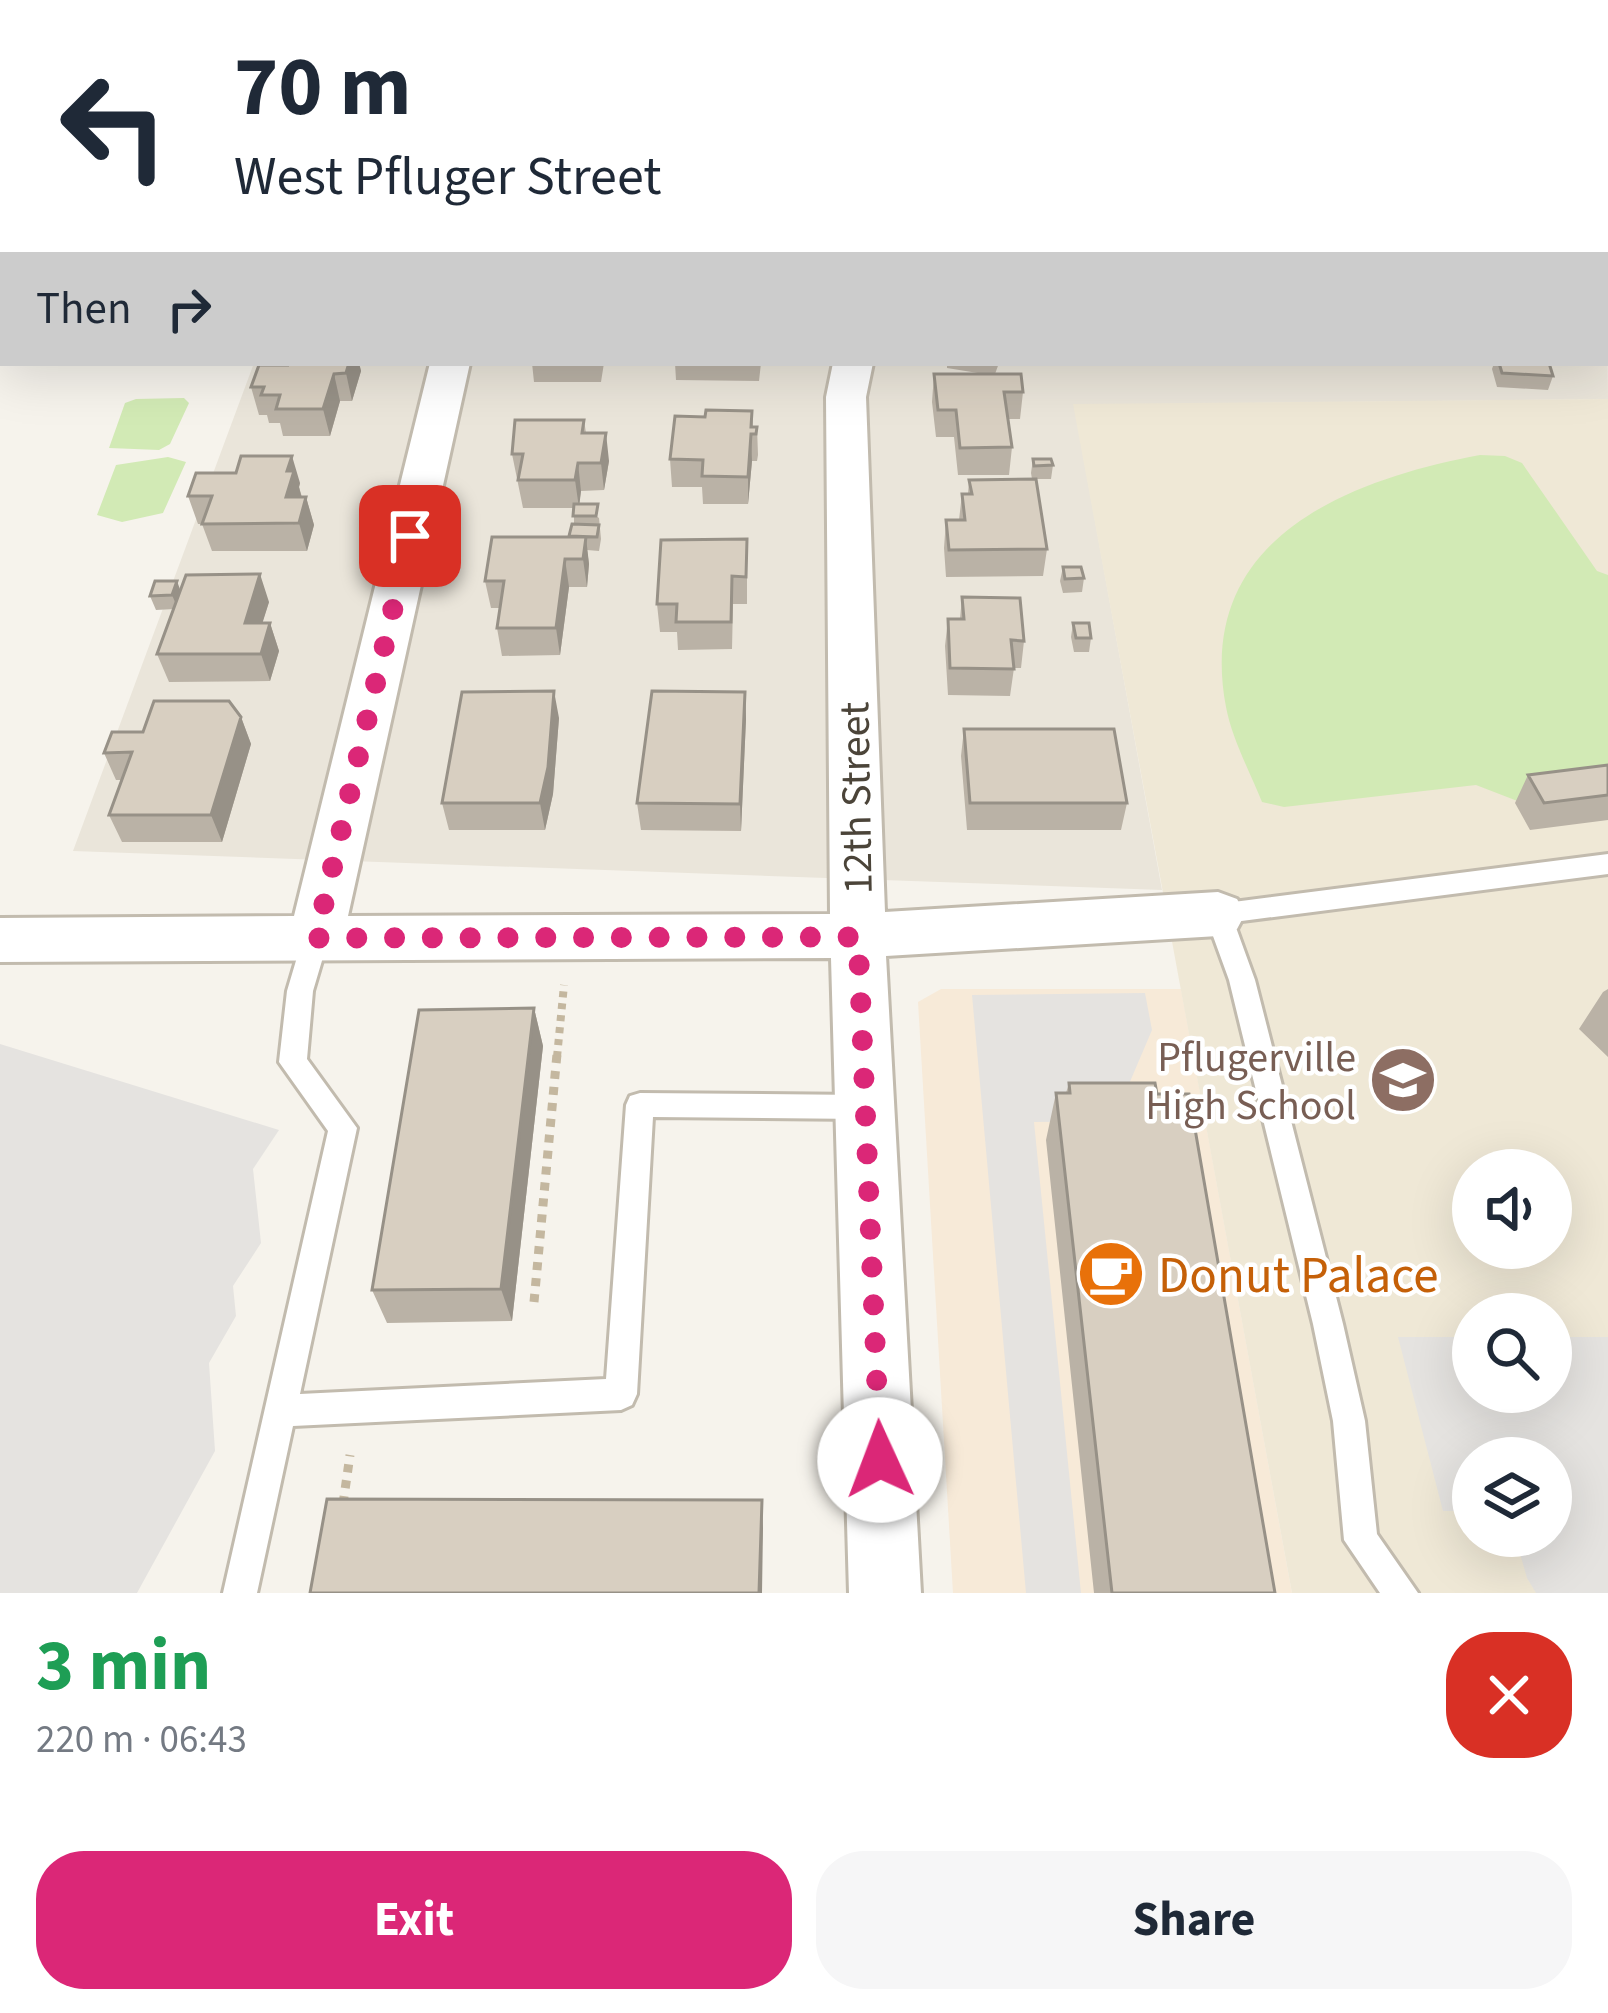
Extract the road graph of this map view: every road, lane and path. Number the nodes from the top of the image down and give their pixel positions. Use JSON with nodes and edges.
{"nodes":[{"id":1,"x":449,"y":366,"type":"edge"},
{"id":2,"x":852,"y":366,"type":"edge"},
{"id":3,"x":1608,"y":864,"type":"edge"},
{"id":4,"x":1218,"y":914,"type":"junction"},
{"id":5,"x":858,"y":937,"type":"junction"},
{"id":6,"x":316,"y":938,"type":"junction"},
{"id":7,"x":0,"y":940,"type":"edge"},
{"id":8,"x":564,"y":985,"type":"dead end"},
{"id":9,"x":866,"y":1107,"type":"junction"},
{"id":10,"x":534,"y":1302,"type":"dead end"},
{"id":11,"x":282,"y":1411,"type":"junction"},
{"id":12,"x":350,"y":1455,"type":"dead end"},
{"id":13,"x":343,"y":1506,"type":"edge"},
{"id":14,"x":240,"y":1593,"type":"edge"},
{"id":15,"x":885,"y":1593,"type":"edge"},
{"id":16,"x":1401,"y":1593,"type":"edge"}],
"edges":[{"from":1,"to":6,"type":"street"},
{"from":2,"to":5,"type":"street","name":"12th Street"},
{"from":3,"to":4,"type":"lane"},
{"from":4,"to":5,"type":"street"},
{"from":4,"to":16,"type":"lane"},
{"from":5,"to":6,"type":"street"},
{"from":5,"to":9,"type":"street","name":"12th Street"},
{"from":6,"to":7,"type":"street"},
{"from":6,"to":11,"type":"lane"},
{"from":8,"to":10,"type":"path"},
{"from":9,"to":11,"type":"lane"},
{"from":9,"to":15,"type":"street","name":"12th Street"},
{"from":11,"to":14,"type":"lane"},
{"from":12,"to":13,"type":"path"}]}
